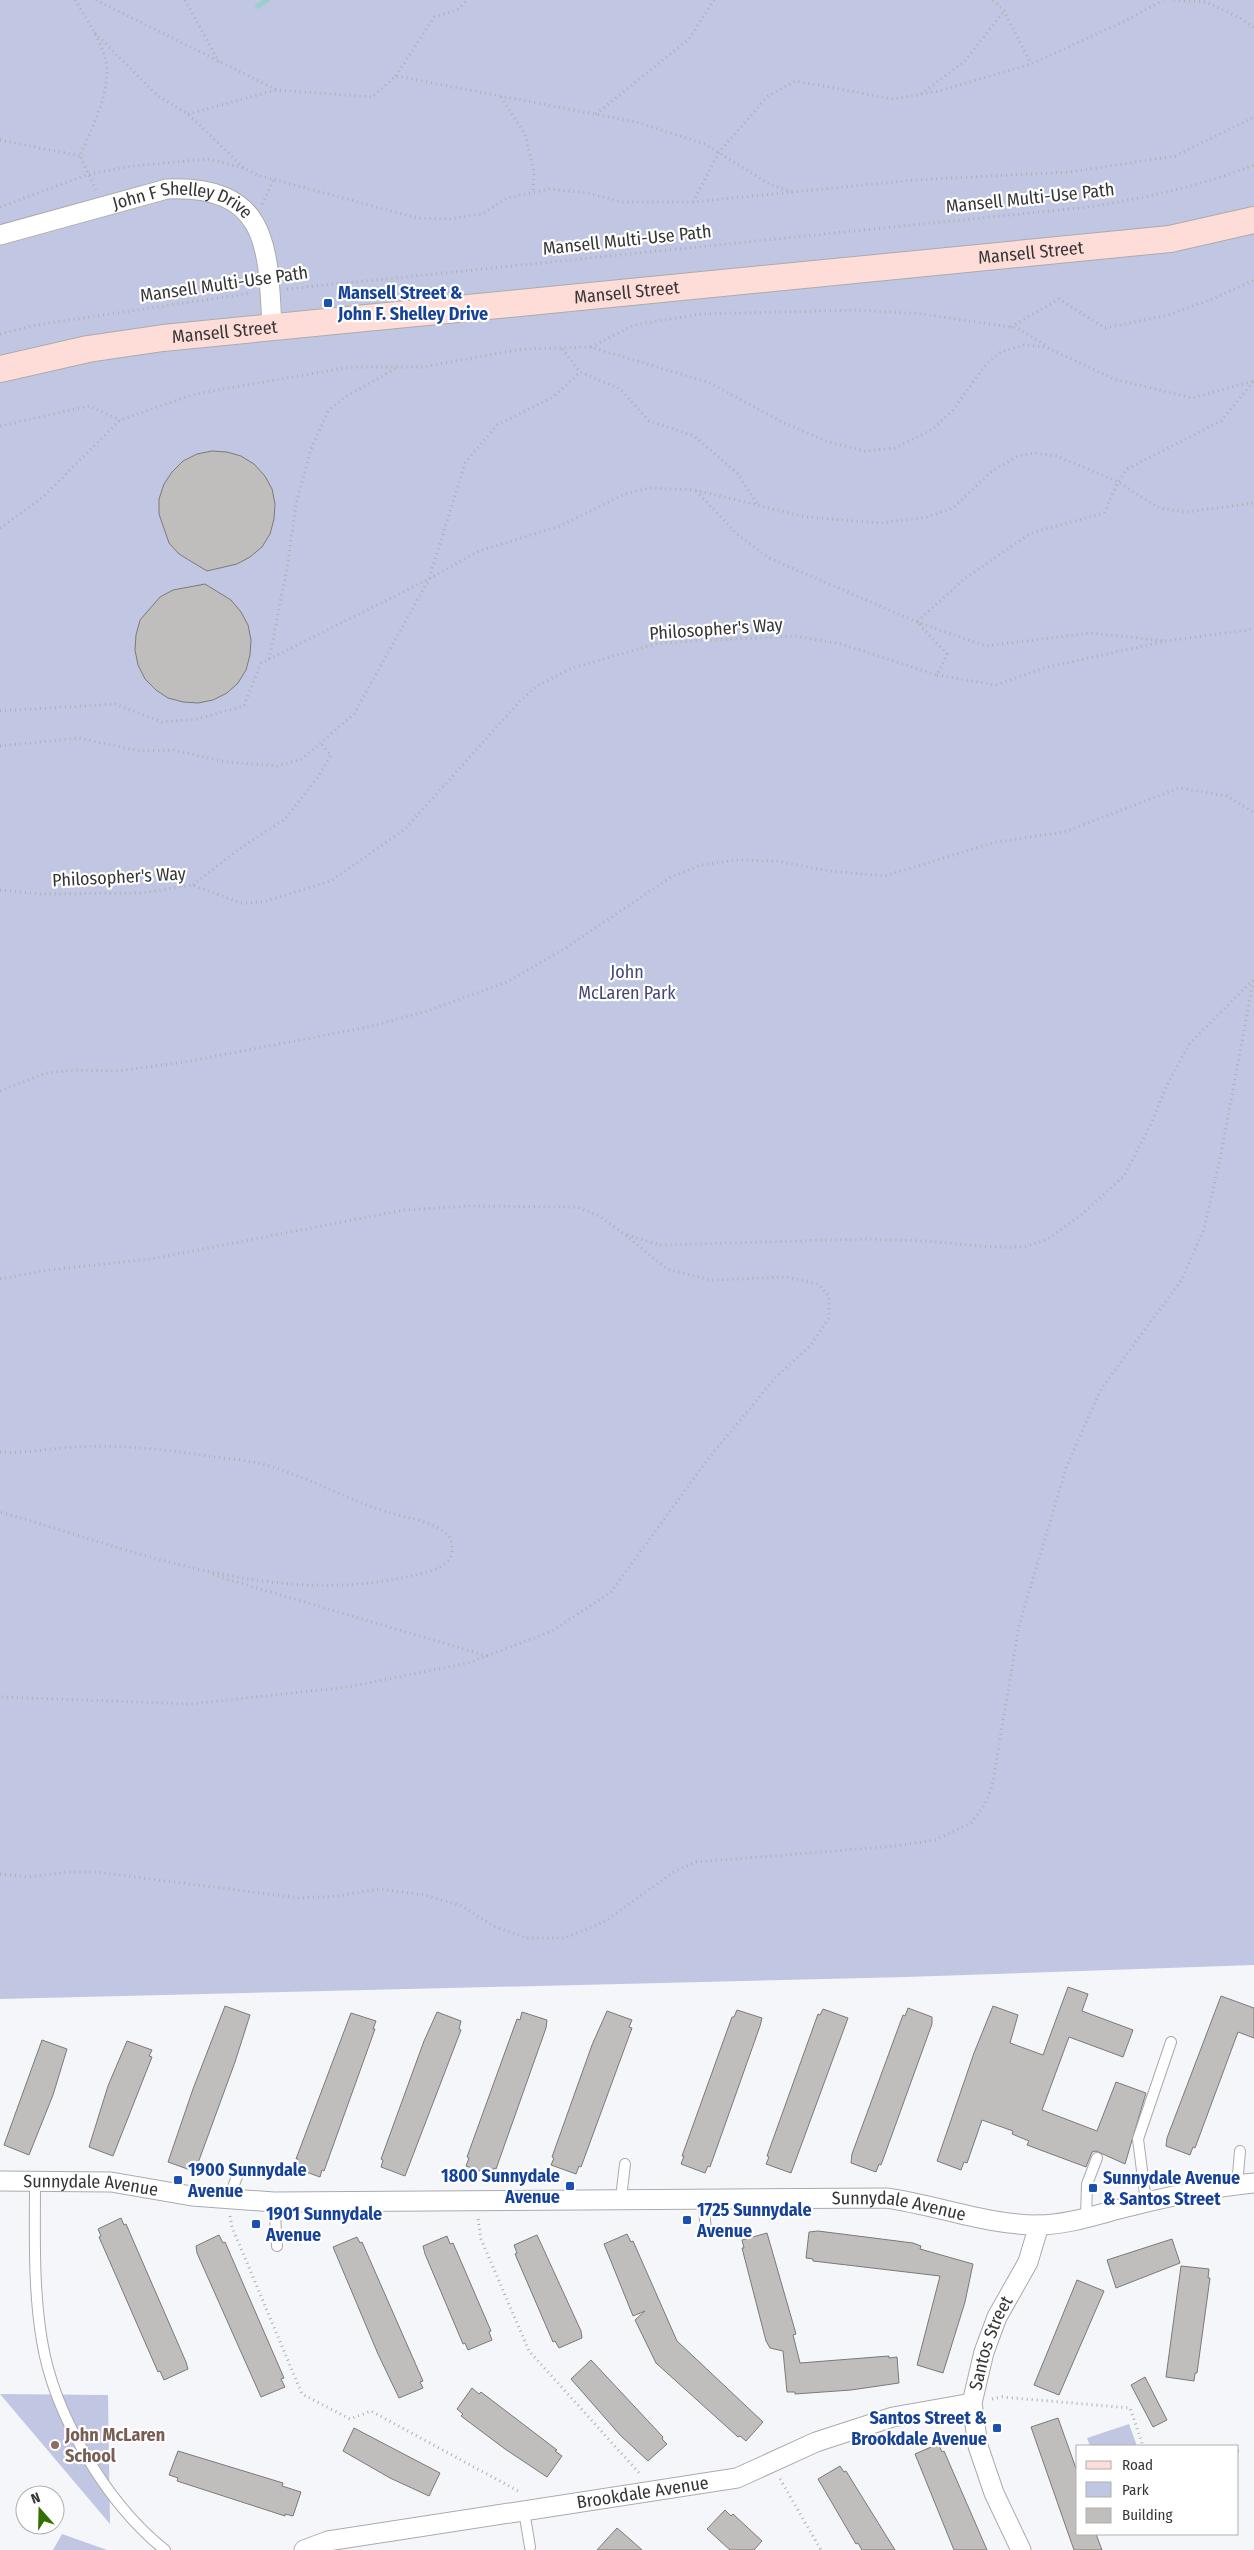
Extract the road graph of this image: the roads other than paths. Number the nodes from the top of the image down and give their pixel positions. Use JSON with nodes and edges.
{"nodes":[{"id":1,"x":1254,"y":220,"type":"edge"},
{"id":2,"x":0,"y":235,"type":"edge"},
{"id":3,"x":272,"y":328,"type":"junction"},
{"id":4,"x":0,"y":369,"type":"edge"},
{"id":5,"x":1171,"y":2042,"type":"dead end"},
{"id":6,"x":1240,"y":2151,"type":"dead end"},
{"id":7,"x":1097,"y":2158,"type":"dead end"},
{"id":8,"x":625,"y":2164,"type":"dead end"},
{"id":9,"x":238,"y":2174,"type":"dead end"},
{"id":10,"x":0,"y":2181,"type":"edge"},
{"id":11,"x":35,"y":2181,"type":"junction"},
{"id":12,"x":1245,"y":2184,"type":"edge"},
{"id":13,"x":621,"y":2198,"type":"junction"},
{"id":14,"x":703,"y":2198,"type":"junction"},
{"id":15,"x":228,"y":2200,"type":"junction"},
{"id":16,"x":274,"y":2202,"type":"junction"},
{"id":17,"x":1146,"y":2202,"type":"junction"},
{"id":18,"x":1086,"y":2217,"type":"junction"},
{"id":19,"x":1039,"y":2225,"type":"junction"},
{"id":20,"x":706,"y":2231,"type":"dead end"},
{"id":21,"x":277,"y":2246,"type":"dead end"},
{"id":22,"x":972,"y":2403,"type":"junction"},
{"id":23,"x":524,"y":2511,"type":"junction"},
{"id":24,"x":530,"y":2547,"type":"dead end"},
{"id":25,"x":166,"y":2550,"type":"edge"},
{"id":26,"x":304,"y":2550,"type":"edge"},
{"id":27,"x":1021,"y":2550,"type":"edge"}],
"edges":[{"from":1,"to":3,"type":"street","name":"Mansell Street"},
{"from":2,"to":3,"type":"street","name":"John F Shelley Drive"},
{"from":3,"to":4,"type":"street","name":"Mansell Street"},
{"from":5,"to":17,"type":"lane"},
{"from":6,"to":12,"type":"lane"},
{"from":7,"to":18,"type":"lane"},
{"from":8,"to":13,"type":"lane"},
{"from":9,"to":15,"type":"lane"},
{"from":10,"to":11,"type":"street","name":"Sunnydale Avenue"},
{"from":11,"to":15,"type":"street","name":"Sunnydale Avenue"},
{"from":11,"to":25,"type":"lane"},
{"from":12,"to":17,"type":"street","name":"Sunnydale Avenue"},
{"from":13,"to":14,"type":"street","name":"Sunnydale Avenue"},
{"from":13,"to":16,"type":"street","name":"Sunnydale Avenue"},
{"from":14,"to":19,"type":"street","name":"Sunnydale Avenue"},
{"from":14,"to":20,"type":"lane"},
{"from":15,"to":16,"type":"street","name":"Sunnydale Avenue"},
{"from":16,"to":21,"type":"lane"},
{"from":17,"to":18,"type":"street","name":"Sunnydale Avenue"},
{"from":18,"to":19,"type":"street","name":"Sunnydale Avenue"},
{"from":19,"to":22,"type":"street","name":"Santos Street"},
{"from":22,"to":23,"type":"street","name":"Brookdale Avenue"},
{"from":22,"to":27,"type":"street","name":"Santos Street"},
{"from":23,"to":24,"type":"lane"},
{"from":23,"to":26,"type":"street","name":"Brookdale Avenue"}]}
